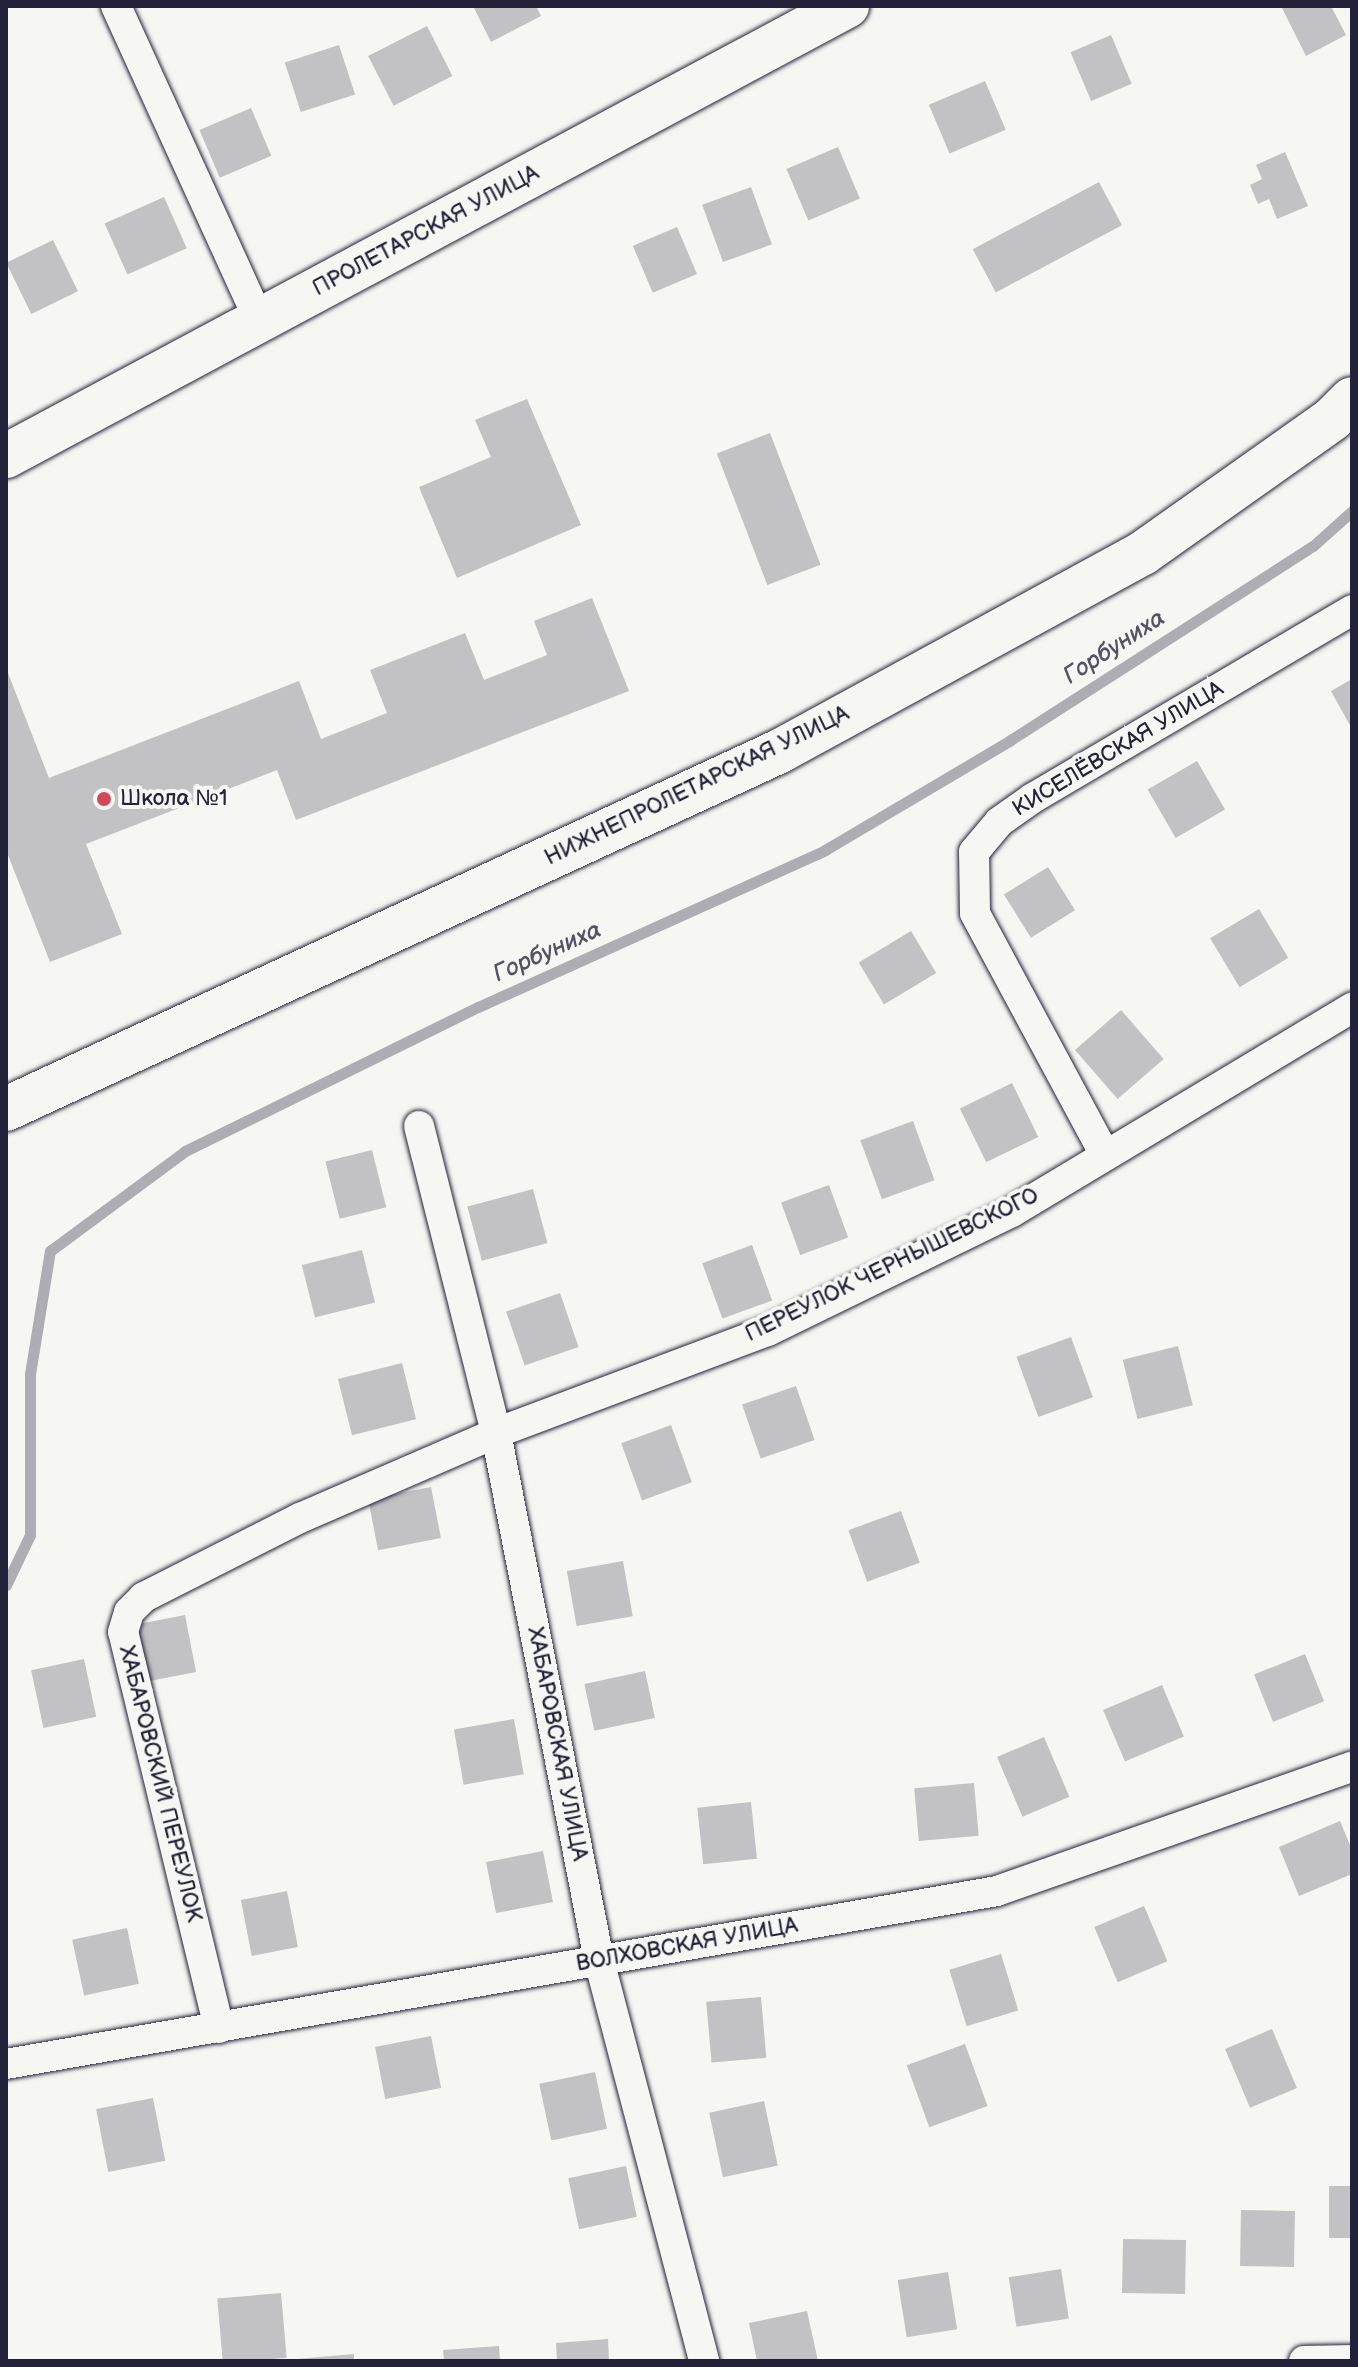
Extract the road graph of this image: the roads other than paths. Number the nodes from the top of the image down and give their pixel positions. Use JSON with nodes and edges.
{"nodes":[{"id":1,"x":116,"y":6,"type":"edge"},
{"id":2,"x":847,"y":6,"type":"edge"},
{"id":3,"x":259,"y":320,"type":"junction"},
{"id":4,"x":1352,"y":399,"type":"edge"},
{"id":5,"x":6,"y":456,"type":"edge"},
{"id":6,"x":1352,"y":610,"type":"edge"},
{"id":7,"x":1352,"y":1008,"type":"edge"},
{"id":8,"x":6,"y":1109,"type":"edge"},
{"id":9,"x":419,"y":1126,"type":"dead end"},
{"id":10,"x":1104,"y":1153,"type":"junction"},
{"id":11,"x":496,"y":1433,"type":"junction"},
{"id":12,"x":1352,"y":1767,"type":"edge"},
{"id":13,"x":599,"y":1960,"type":"junction"},
{"id":14,"x":219,"y":2028,"type":"junction"},
{"id":15,"x":6,"y":2064,"type":"edge"},
{"id":16,"x":1352,"y":2360,"type":"edge"},
{"id":17,"x":704,"y":2361,"type":"edge"},
{"id":18,"x":1304,"y":2361,"type":"edge"}],
"edges":[{"from":1,"to":3,"type":"street"},
{"from":2,"to":3,"type":"main road","name":"ПРОЛЕТАРСКАЯ УЛИЦА"},
{"from":3,"to":5,"type":"main road","name":"ПРОЛЕТАРСКАЯ УЛИЦА"},
{"from":4,"to":8,"type":"main road","name":"НИЖНЕПРОЛЕТАРСКАЯ УЛИЦА"},
{"from":6,"to":10,"type":"street","name":"КИСЕЛЁВСКАЯ УЛИЦА"},
{"from":7,"to":10,"type":"street","name":"ПЕРЕУЛОК ЧЕРНЫШЕВСКОГО"},
{"from":9,"to":11,"type":"street","name":"ХАБАРОВСКАЯ УЛИЦА"},
{"from":10,"to":11,"type":"street","name":"ПЕРЕУЛОК ЧЕРНЫШЕВСКОГО"},
{"from":11,"to":13,"type":"street","name":"ХАБАРОВСКАЯ УЛИЦА"},
{"from":11,"to":14,"type":"street","name":"ХАБАРОВСКИЙ ПЕРЕУЛОК"},
{"from":12,"to":13,"type":"street","name":"ВОЛХОВСКАЯ УЛИЦА"},
{"from":13,"to":14,"type":"street","name":"ВОЛХОВСКАЯ УЛИЦА"},
{"from":13,"to":17,"type":"street","name":"ХАБАРОВСКАЯ УЛИЦА"},
{"from":14,"to":15,"type":"street","name":"ВОЛХОВСКАЯ УЛИЦА"},
{"from":16,"to":18,"type":"street"}]}
